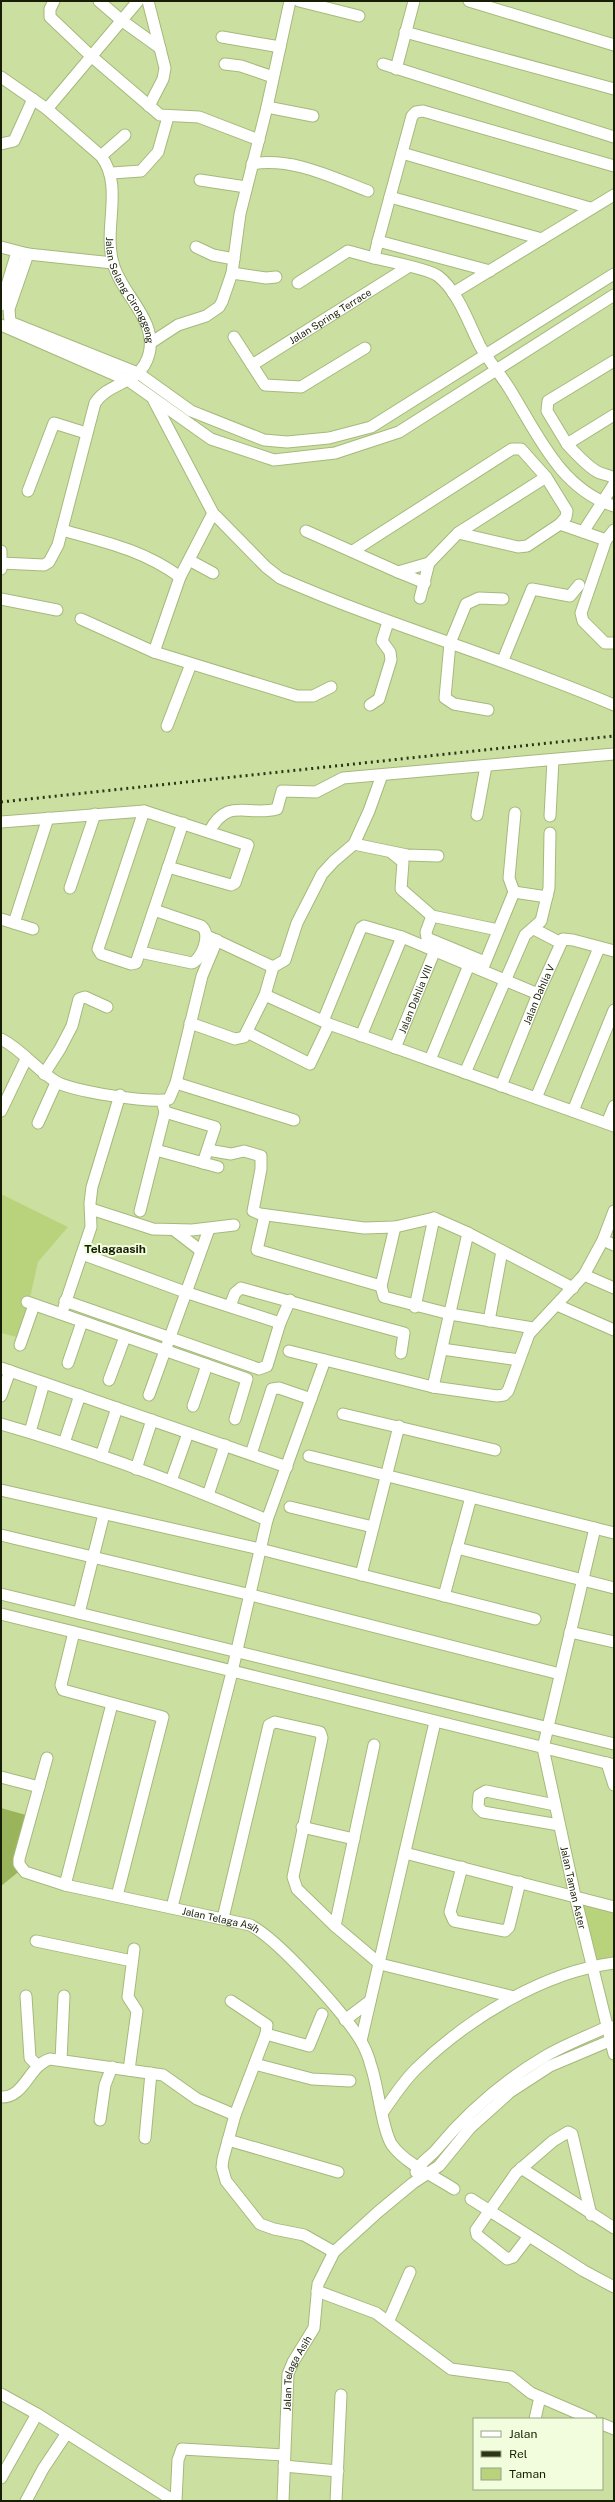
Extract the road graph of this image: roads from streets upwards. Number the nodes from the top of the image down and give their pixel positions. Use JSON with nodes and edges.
{"nodes":[{"id":1,"x":54,"y":1,"type":"edge"},
{"id":2,"x":99,"y":1,"type":"edge"},
{"id":3,"x":138,"y":1,"type":"edge"},
{"id":4,"x":148,"y":1,"type":"edge"},
{"id":5,"x":290,"y":1,"type":"edge"},
{"id":6,"x":299,"y":1,"type":"edge"},
{"id":7,"x":414,"y":1,"type":"edge"},
{"id":8,"x":469,"y":1,"type":"edge"},
{"id":9,"x":359,"y":16,"type":"dead end"},
{"id":10,"x":120,"y":20,"type":"junction"},
{"id":11,"x":406,"y":32,"type":"junction"},
{"id":12,"x":222,"y":37,"type":"dead end"},
{"id":13,"x":614,"y":45,"type":"edge"},
{"id":14,"x":280,"y":47,"type":"junction"},
{"id":15,"x":160,"y":48,"type":"junction"},
{"id":16,"x":91,"y":56,"type":"junction"},
{"id":17,"x":225,"y":64,"type":"dead end"},
{"id":18,"x":383,"y":64,"type":"dead end"},
{"id":19,"x":396,"y":69,"type":"junction"},
{"id":20,"x":1,"y":77,"type":"edge"},
{"id":21,"x":273,"y":77,"type":"junction"},
{"id":22,"x":614,"y":89,"type":"edge"},
{"id":23,"x":33,"y":99,"type":"junction"},
{"id":24,"x":149,"y":106,"type":"junction"},
{"id":25,"x":267,"y":107,"type":"junction"},
{"id":26,"x":47,"y":109,"type":"junction"},
{"id":27,"x":313,"y":116,"type":"dead end"},
{"id":28,"x":168,"y":117,"type":"junction"},
{"id":29,"x":125,"y":135,"type":"dead end"},
{"id":30,"x":614,"y":137,"type":"edge"},
{"id":31,"x":259,"y":140,"type":"junction"},
{"id":32,"x":1,"y":144,"type":"edge"},
{"id":33,"x":402,"y":154,"type":"junction"},
{"id":34,"x":101,"y":156,"type":"junction"},
{"id":35,"x":252,"y":164,"type":"junction"},
{"id":36,"x":614,"y":166,"type":"edge"},
{"id":37,"x":112,"y":173,"type":"junction"},
{"id":38,"x":200,"y":180,"type":"dead end"},
{"id":39,"x":246,"y":187,"type":"junction"},
{"id":40,"x":368,"y":191,"type":"dead end"},
{"id":41,"x":614,"y":195,"type":"edge"},
{"id":42,"x":390,"y":198,"type":"junction"},
{"id":43,"x":590,"y":208,"type":"junction"},
{"id":44,"x":542,"y":239,"type":"junction"},
{"id":45,"x":378,"y":241,"type":"junction"},
{"id":46,"x":1,"y":247,"type":"edge"},
{"id":47,"x":196,"y":247,"type":"dead end"},
{"id":48,"x":17,"y":252,"type":"junction"},
{"id":49,"x":28,"y":254,"type":"junction"},
{"id":50,"x":374,"y":258,"type":"junction"},
{"id":51,"x":234,"y":259,"type":"junction"},
{"id":52,"x":113,"y":263,"type":"junction"},
{"id":53,"x":408,"y":267,"type":"junction"},
{"id":54,"x":490,"y":271,"type":"junction"},
{"id":55,"x":232,"y":273,"type":"junction"},
{"id":56,"x":614,"y":274,"type":"edge"},
{"id":57,"x":276,"y":277,"type":"dead end"},
{"id":58,"x":298,"y":283,"type":"dead end"},
{"id":59,"x":453,"y":293,"type":"junction"},
{"id":60,"x":614,"y":295,"type":"edge"},
{"id":61,"x":1,"y":305,"type":"edge"},
{"id":62,"x":4,"y":322,"type":"edge"},
{"id":63,"x":234,"y":337,"type":"dead end"},
{"id":64,"x":152,"y":342,"type":"junction"},
{"id":65,"x":365,"y":348,"type":"dead end"},
{"id":66,"x":486,"y":356,"type":"junction"},
{"id":67,"x":614,"y":361,"type":"edge"},
{"id":68,"x":252,"y":365,"type":"junction"},
{"id":69,"x":495,"y":369,"type":"junction"},
{"id":70,"x":138,"y":373,"type":"junction"},
{"id":71,"x":129,"y":381,"type":"junction"},
{"id":72,"x":153,"y":399,"type":"junction"},
{"id":73,"x":614,"y":415,"type":"edge"},
{"id":74,"x":86,"y":433,"type":"junction"},
{"id":75,"x":247,"y":435,"type":"junction"},
{"id":76,"x":567,"y":444,"type":"junction"},
{"id":77,"x":239,"y":450,"type":"junction"},
{"id":78,"x":612,"y":474,"type":"edge"},
{"id":79,"x":546,"y":478,"type":"junction"},
{"id":80,"x":614,"y":484,"type":"edge"},
{"id":81,"x":28,"y":492,"type":"dead end"},
{"id":82,"x":602,"y":502,"type":"junction"},
{"id":83,"x":614,"y":506,"type":"edge"},
{"id":84,"x":214,"y":515,"type":"junction"},
{"id":85,"x":560,"y":524,"type":"junction"},
{"id":86,"x":62,"y":530,"type":"junction"},
{"id":87,"x":614,"y":530,"type":"edge"},
{"id":88,"x":306,"y":531,"type":"dead end"},
{"id":89,"x":583,"y":532,"type":"junction"},
{"id":90,"x":458,"y":533,"type":"junction"},
{"id":91,"x":606,"y":540,"type":"junction"},
{"id":92,"x":1,"y":551,"type":"edge"},
{"id":93,"x":353,"y":551,"type":"junction"},
{"id":94,"x":189,"y":560,"type":"junction"},
{"id":95,"x":429,"y":562,"type":"junction"},
{"id":96,"x":1,"y":563,"type":"edge"},
{"id":97,"x":1,"y":569,"type":"edge"},
{"id":98,"x":398,"y":572,"type":"junction"},
{"id":99,"x":213,"y":573,"type":"dead end"},
{"id":100,"x":180,"y":577,"type":"junction"},
{"id":101,"x":425,"y":583,"type":"junction"},
{"id":102,"x":579,"y":585,"type":"dead end"},
{"id":103,"x":420,"y":598,"type":"dead end"},
{"id":104,"x":1,"y":599,"type":"edge"},
{"id":105,"x":503,"y":599,"type":"dead end"},
{"id":106,"x":57,"y":610,"type":"dead end"},
{"id":107,"x":81,"y":619,"type":"dead end"},
{"id":108,"x":388,"y":622,"type":"junction"},
{"id":109,"x":450,"y":643,"type":"junction"},
{"id":110,"x":614,"y":643,"type":"edge"},
{"id":111,"x":154,"y":652,"type":"junction"},
{"id":112,"x":503,"y":660,"type":"junction"},
{"id":113,"x":191,"y":664,"type":"junction"},
{"id":114,"x":331,"y":687,"type":"dead end"},
{"id":115,"x":370,"y":705,"type":"dead end"},
{"id":116,"x":614,"y":705,"type":"edge"},
{"id":117,"x":488,"y":710,"type":"dead end"},
{"id":118,"x":167,"y":726,"type":"dead end"},
{"id":119,"x":614,"y":754,"type":"edge"},
{"id":120,"x":553,"y":760,"type":"junction"},
{"id":121,"x":486,"y":766,"type":"junction"},
{"id":122,"x":382,"y":775,"type":"junction"},
{"id":123,"x":144,"y":811,"type":"junction"},
{"id":124,"x":515,"y":813,"type":"dead end"},
{"id":125,"x":95,"y":814,"type":"junction"},
{"id":126,"x":477,"y":815,"type":"dead end"},
{"id":127,"x":550,"y":816,"type":"dead end"},
{"id":128,"x":48,"y":818,"type":"junction"},
{"id":129,"x":183,"y":823,"type":"junction"},
{"id":130,"x":2,"y":825,"type":"edge"},
{"id":131,"x":209,"y":832,"type":"junction"},
{"id":132,"x":550,"y":833,"type":"dead end"},
{"id":133,"x":354,"y":844,"type":"junction"},
{"id":134,"x":392,"y":853,"type":"junction"},
{"id":135,"x":438,"y":856,"type":"dead end"},
{"id":136,"x":168,"y":867,"type":"junction"},
{"id":137,"x":70,"y":888,"type":"dead end"},
{"id":138,"x":514,"y":892,"type":"junction"},
{"id":139,"x":547,"y":896,"type":"junction"},
{"id":140,"x":154,"y":910,"type":"junction"},
{"id":141,"x":432,"y":916,"type":"junction"},
{"id":142,"x":1,"y":919,"type":"edge"},
{"id":143,"x":14,"y":922,"type":"junction"},
{"id":144,"x":33,"y":929,"type":"dead end"},
{"id":145,"x":534,"y":929,"type":"junction"},
{"id":146,"x":498,"y":930,"type":"junction"},
{"id":147,"x":402,"y":937,"type":"junction"},
{"id":148,"x":212,"y":938,"type":"junction"},
{"id":149,"x":560,"y":942,"type":"junction"},
{"id":150,"x":599,"y":948,"type":"junction"},
{"id":151,"x":435,"y":950,"type":"junction"},
{"id":152,"x":614,"y":951,"type":"edge"},
{"id":153,"x":140,"y":952,"type":"junction"},
{"id":154,"x":469,"y":965,"type":"junction"},
{"id":155,"x":484,"y":966,"type":"junction"},
{"id":156,"x":273,"y":967,"type":"junction"},
{"id":157,"x":505,"y":980,"type":"junction"},
{"id":158,"x":538,"y":994,"type":"junction"},
{"id":159,"x":264,"y":995,"type":"junction"},
{"id":160,"x":107,"y":1006,"type":"dead end"},
{"id":161,"x":614,"y":1010,"type":"edge"},
{"id":162,"x":326,"y":1022,"type":"junction"},
{"id":163,"x":190,"y":1023,"type":"junction"},
{"id":164,"x":247,"y":1032,"type":"junction"},
{"id":165,"x":361,"y":1036,"type":"junction"},
{"id":166,"x":1,"y":1039,"type":"edge"},
{"id":167,"x":396,"y":1048,"type":"junction"},
{"id":168,"x":26,"y":1059,"type":"junction"},
{"id":169,"x":430,"y":1060,"type":"junction"},
{"id":170,"x":465,"y":1073,"type":"junction"},
{"id":171,"x":44,"y":1074,"type":"junction"},
{"id":172,"x":56,"y":1083,"type":"junction"},
{"id":173,"x":176,"y":1083,"type":"junction"},
{"id":174,"x":501,"y":1086,"type":"junction"},
{"id":175,"x":120,"y":1095,"type":"junction"},
{"id":176,"x":536,"y":1098,"type":"junction"},
{"id":177,"x":162,"y":1101,"type":"junction"},
{"id":178,"x":614,"y":1106,"type":"edge"},
{"id":179,"x":1,"y":1111,"type":"edge"},
{"id":180,"x":573,"y":1111,"type":"junction"},
{"id":181,"x":165,"y":1112,"type":"junction"},
{"id":182,"x":294,"y":1120,"type":"dead end"},
{"id":183,"x":38,"y":1123,"type":"dead end"},
{"id":184,"x":610,"y":1125,"type":"edge"},
{"id":185,"x":156,"y":1150,"type":"junction"},
{"id":186,"x":208,"y":1150,"type":"junction"},
{"id":187,"x":204,"y":1163,"type":"junction"},
{"id":188,"x":218,"y":1167,"type":"dead end"},
{"id":189,"x":91,"y":1209,"type":"junction"},
{"id":190,"x":140,"y":1211,"type":"dead end"},
{"id":191,"x":614,"y":1211,"type":"edge"},
{"id":192,"x":265,"y":1215,"type":"junction"},
{"id":193,"x":434,"y":1218,"type":"junction"},
{"id":194,"x":234,"y":1225,"type":"dead end"},
{"id":195,"x":394,"y":1227,"type":"junction"},
{"id":196,"x":209,"y":1229,"type":"junction"},
{"id":197,"x":174,"y":1230,"type":"junction"},
{"id":198,"x":468,"y":1233,"type":"junction"},
{"id":199,"x":603,"y":1240,"type":"junction"},
{"id":200,"x":614,"y":1245,"type":"edge"},
{"id":201,"x":200,"y":1250,"type":"junction"},
{"id":202,"x":502,"y":1251,"type":"junction"},
{"id":203,"x":82,"y":1254,"type":"junction"},
{"id":204,"x":584,"y":1275,"type":"junction"},
{"id":205,"x":381,"y":1286,"type":"junction"},
{"id":206,"x":573,"y":1288,"type":"junction"},
{"id":207,"x":614,"y":1288,"type":"edge"},
{"id":208,"x":185,"y":1292,"type":"junction"},
{"id":209,"x":290,"y":1300,"type":"junction"},
{"id":210,"x":65,"y":1301,"type":"junction"},
{"id":211,"x":556,"y":1305,"type":"junction"},
{"id":212,"x":230,"y":1306,"type":"junction"},
{"id":213,"x":415,"y":1307,"type":"junction"},
{"id":214,"x":61,"y":1314,"type":"junction"},
{"id":215,"x":450,"y":1314,"type":"junction"},
{"id":216,"x":82,"y":1322,"type":"junction"},
{"id":217,"x":489,"y":1322,"type":"junction"},
{"id":218,"x":280,"y":1323,"type":"junction"},
{"id":219,"x":533,"y":1328,"type":"junction"},
{"id":220,"x":614,"y":1330,"type":"edge"},
{"id":221,"x":125,"y":1337,"type":"junction"},
{"id":222,"x":169,"y":1338,"type":"junction"},
{"id":223,"x":20,"y":1345,"type":"dead end"},
{"id":224,"x":442,"y":1349,"type":"junction"},
{"id":225,"x":165,"y":1351,"type":"junction"},
{"id":226,"x":289,"y":1351,"type":"dead end"},
{"id":227,"x":401,"y":1353,"type":"dead end"},
{"id":228,"x":326,"y":1360,"type":"junction"},
{"id":229,"x":519,"y":1360,"type":"junction"},
{"id":230,"x":68,"y":1363,"type":"dead end"},
{"id":231,"x":207,"y":1366,"type":"junction"},
{"id":232,"x":5,"y":1369,"type":"edge"},
{"id":233,"x":110,"y":1380,"type":"dead end"},
{"id":234,"x":44,"y":1383,"type":"junction"},
{"id":235,"x":433,"y":1387,"type":"junction"},
{"id":236,"x":80,"y":1395,"type":"junction"},
{"id":237,"x":149,"y":1395,"type":"dead end"},
{"id":238,"x":1,"y":1396,"type":"edge"},
{"id":239,"x":311,"y":1399,"type":"junction"},
{"id":240,"x":193,"y":1406,"type":"dead end"},
{"id":241,"x":117,"y":1408,"type":"junction"},
{"id":242,"x":343,"y":1414,"type":"dead end"},
{"id":243,"x":235,"y":1419,"type":"dead end"},
{"id":244,"x":152,"y":1420,"type":"junction"},
{"id":245,"x":1,"y":1424,"type":"edge"},
{"id":246,"x":398,"y":1426,"type":"junction"},
{"id":247,"x":30,"y":1432,"type":"junction"},
{"id":248,"x":188,"y":1432,"type":"junction"},
{"id":249,"x":64,"y":1443,"type":"junction"},
{"id":250,"x":225,"y":1445,"type":"junction"},
{"id":251,"x":495,"y":1450,"type":"dead end"},
{"id":252,"x":252,"y":1454,"type":"junction"},
{"id":253,"x":101,"y":1456,"type":"junction"},
{"id":254,"x":309,"y":1456,"type":"dead end"},
{"id":255,"x":288,"y":1467,"type":"junction"},
{"id":256,"x":136,"y":1469,"type":"junction"},
{"id":257,"x":386,"y":1476,"type":"junction"},
{"id":258,"x":171,"y":1481,"type":"junction"},
{"id":259,"x":1,"y":1490,"type":"edge"},
{"id":260,"x":208,"y":1495,"type":"junction"},
{"id":261,"x":471,"y":1497,"type":"junction"},
{"id":262,"x":290,"y":1507,"type":"dead end"},
{"id":263,"x":104,"y":1514,"type":"junction"},
{"id":264,"x":267,"y":1520,"type":"junction"},
{"id":265,"x":373,"y":1528,"type":"junction"},
{"id":266,"x":595,"y":1528,"type":"junction"},
{"id":267,"x":614,"y":1533,"type":"edge"},
{"id":268,"x":1,"y":1535,"type":"edge"},
{"id":269,"x":457,"y":1548,"type":"junction"},
{"id":270,"x":260,"y":1549,"type":"junction"},
{"id":271,"x":93,"y":1557,"type":"junction"},
{"id":272,"x":361,"y":1575,"type":"junction"},
{"id":273,"x":583,"y":1581,"type":"junction"},
{"id":274,"x":614,"y":1588,"type":"edge"},
{"id":275,"x":1,"y":1594,"type":"edge"},
{"id":276,"x":250,"y":1595,"type":"junction"},
{"id":277,"x":444,"y":1596,"type":"junction"},
{"id":278,"x":79,"y":1613,"type":"junction"},
{"id":279,"x":1,"y":1614,"type":"edge"},
{"id":280,"x":535,"y":1619,"type":"dead end"},
{"id":281,"x":74,"y":1632,"type":"junction"},
{"id":282,"x":570,"y":1632,"type":"junction"},
{"id":283,"x":614,"y":1642,"type":"edge"},
{"id":284,"x":237,"y":1651,"type":"junction"},
{"id":285,"x":232,"y":1670,"type":"junction"},
{"id":286,"x":560,"y":1674,"type":"junction"},
{"id":287,"x":112,"y":1704,"type":"junction"},
{"id":288,"x":435,"y":1722,"type":"junction"},
{"id":289,"x":547,"y":1729,"type":"junction"},
{"id":290,"x":614,"y":1744,"type":"edge"},
{"id":291,"x":374,"y":1745,"type":"dead end"},
{"id":292,"x":543,"y":1748,"type":"junction"},
{"id":293,"x":47,"y":1758,"type":"dead end"},
{"id":294,"x":611,"y":1764,"type":"edge"},
{"id":295,"x":1,"y":1777,"type":"edge"},
{"id":296,"x":614,"y":1784,"type":"edge"},
{"id":297,"x":39,"y":1787,"type":"junction"},
{"id":298,"x":555,"y":1805,"type":"junction"},
{"id":299,"x":559,"y":1825,"type":"junction"},
{"id":300,"x":302,"y":1827,"type":"junction"},
{"id":301,"x":354,"y":1839,"type":"junction"},
{"id":302,"x":405,"y":1853,"type":"junction"},
{"id":303,"x":462,"y":1868,"type":"junction"},
{"id":304,"x":520,"y":1882,"type":"junction"},
{"id":305,"x":65,"y":1885,"type":"junction"},
{"id":306,"x":117,"y":1896,"type":"junction"},
{"id":307,"x":575,"y":1896,"type":"junction"},
{"id":308,"x":172,"y":1906,"type":"junction"},
{"id":309,"x":614,"y":1907,"type":"edge"},
{"id":310,"x":222,"y":1918,"type":"junction"},
{"id":311,"x":335,"y":1926,"type":"junction"},
{"id":312,"x":36,"y":1941,"type":"dead end"},
{"id":313,"x":134,"y":1949,"type":"dead end"},
{"id":314,"x":132,"y":1961,"type":"junction"},
{"id":315,"x":614,"y":1963,"type":"edge"},
{"id":316,"x":380,"y":1964,"type":"junction"},
{"id":317,"x":592,"y":1966,"type":"junction"},
{"id":318,"x":26,"y":1996,"type":"dead end"},
{"id":319,"x":64,"y":1996,"type":"dead end"},
{"id":320,"x":514,"y":1997,"type":"junction"},
{"id":321,"x":232,"y":2001,"type":"dead end"},
{"id":322,"x":370,"y":2001,"type":"junction"},
{"id":323,"x":322,"y":2014,"type":"dead end"},
{"id":324,"x":345,"y":2020,"type":"junction"},
{"id":325,"x":611,"y":2027,"type":"edge"},
{"id":326,"x":266,"y":2034,"type":"junction"},
{"id":327,"x":612,"y":2039,"type":"edge"},
{"id":328,"x":361,"y":2041,"type":"junction"},
{"id":329,"x":614,"y":2054,"type":"edge"},
{"id":330,"x":61,"y":2060,"type":"junction"},
{"id":331,"x":255,"y":2064,"type":"junction"},
{"id":332,"x":38,"y":2066,"type":"junction"},
{"id":333,"x":112,"y":2067,"type":"junction"},
{"id":334,"x":129,"y":2070,"type":"junction"},
{"id":335,"x":152,"y":2073,"type":"junction"},
{"id":336,"x":350,"y":2081,"type":"dead end"},
{"id":337,"x":1,"y":2097,"type":"edge"},
{"id":338,"x":383,"y":2112,"type":"junction"},
{"id":339,"x":235,"y":2115,"type":"junction"},
{"id":340,"x":100,"y":2120,"type":"dead end"},
{"id":341,"x":145,"y":2138,"type":"dead end"},
{"id":342,"x":228,"y":2140,"type":"junction"},
{"id":343,"x":417,"y":2166,"type":"junction"},
{"id":344,"x":521,"y":2168,"type":"junction"},
{"id":345,"x":338,"y":2172,"type":"dead end"},
{"id":346,"x":429,"y":2173,"type":"junction"},
{"id":347,"x":413,"y":2183,"type":"junction"},
{"id":348,"x":454,"y":2189,"type":"dead end"},
{"id":349,"x":471,"y":2199,"type":"dead end"},
{"id":350,"x":492,"y":2210,"type":"junction"},
{"id":351,"x":591,"y":2215,"type":"junction"},
{"id":352,"x":614,"y":2228,"type":"edge"},
{"id":353,"x":529,"y":2236,"type":"junction"},
{"id":354,"x":334,"y":2252,"type":"junction"},
{"id":355,"x":410,"y":2272,"type":"dead end"},
{"id":356,"x":614,"y":2287,"type":"edge"},
{"id":357,"x":317,"y":2291,"type":"junction"},
{"id":358,"x":389,"y":2320,"type":"junction"},
{"id":359,"x":1,"y":2394,"type":"edge"},
{"id":360,"x":341,"y":2395,"type":"dead end"},
{"id":361,"x":540,"y":2397,"type":"junction"},
{"id":362,"x":37,"y":2414,"type":"junction"},
{"id":363,"x":536,"y":2418,"type":"edge"},
{"id":364,"x":589,"y":2418,"type":"edge"},
{"id":365,"x":603,"y":2424,"type":"edge"},
{"id":366,"x":614,"y":2429,"type":"edge"},
{"id":367,"x":67,"y":2433,"type":"junction"},
{"id":368,"x":284,"y":2461,"type":"junction"},
{"id":369,"x":338,"y":2471,"type":"junction"},
{"id":370,"x":1,"y":2478,"type":"edge"},
{"id":371,"x":26,"y":2501,"type":"edge"},
{"id":372,"x":175,"y":2501,"type":"edge"},
{"id":373,"x":283,"y":2501,"type":"edge"},
{"id":374,"x":336,"y":2501,"type":"edge"}],
"edges":[{"from":1,"to":16,"type":"street"},
{"from":2,"to":10,"type":"street"},
{"from":3,"to":10,"type":"street"},
{"from":4,"to":15,"type":"street"},
{"from":5,"to":14,"type":"street"},
{"from":6,"to":9,"type":"street"},
{"from":7,"to":11,"type":"street"},
{"from":8,"to":13,"type":"street"},
{"from":10,"to":15,"type":"street"},
{"from":10,"to":16,"type":"street"},
{"from":11,"to":19,"type":"street"},
{"from":11,"to":22,"type":"street"},
{"from":12,"to":14,"type":"street"},
{"from":14,"to":21,"type":"street"},
{"from":15,"to":24,"type":"street"},
{"from":16,"to":24,"type":"street"},
{"from":16,"to":26,"type":"street"},
{"from":17,"to":21,"type":"street"},
{"from":18,"to":19,"type":"street"},
{"from":19,"to":30,"type":"street"},
{"from":20,"to":23,"type":"street"},
{"from":21,"to":25,"type":"street"},
{"from":23,"to":26,"type":"street"},
{"from":23,"to":32,"type":"street"},
{"from":24,"to":28,"type":"street"},
{"from":25,"to":27,"type":"street"},
{"from":25,"to":31,"type":"street"},
{"from":26,"to":34,"type":"street"},
{"from":28,"to":31,"type":"street"},
{"from":28,"to":37,"type":"street"},
{"from":29,"to":34,"type":"street"},
{"from":31,"to":35,"type":"street"},
{"from":33,"to":36,"type":"street"},
{"from":33,"to":42,"type":"street"},
{"from":33,"to":43,"type":"street"},
{"from":34,"to":37,"type":"street"},
{"from":35,"to":39,"type":"street"},
{"from":35,"to":40,"type":"street"},
{"from":37,"to":52,"type":"street","name":"Jalan Selang Cironggeng"},
{"from":38,"to":39,"type":"street"},
{"from":39,"to":51,"type":"street"},
{"from":41,"to":43,"type":"street"},
{"from":42,"to":44,"type":"street"},
{"from":42,"to":45,"type":"street"},
{"from":43,"to":44,"type":"street"},
{"from":44,"to":54,"type":"street"},
{"from":45,"to":50,"type":"street"},
{"from":45,"to":54,"type":"street"},
{"from":46,"to":48,"type":"street"},
{"from":47,"to":51,"type":"street"},
{"from":48,"to":49,"type":"street"},
{"from":48,"to":61,"type":"street"},
{"from":49,"to":52,"type":"street"},
{"from":49,"to":62,"type":"street"},
{"from":50,"to":53,"type":"street"},
{"from":50,"to":58,"type":"street"},
{"from":51,"to":55,"type":"street"},
{"from":52,"to":64,"type":"street","name":"Jalan Selang Cironggeng"},
{"from":53,"to":59,"type":"street"},
{"from":53,"to":68,"type":"street","name":"Jalan Spring Terrace"},
{"from":54,"to":59,"type":"street"},
{"from":55,"to":57,"type":"street"},
{"from":55,"to":64,"type":"street"},
{"from":56,"to":66,"type":"street"},
{"from":59,"to":66,"type":"street"},
{"from":60,"to":69,"type":"street"},
{"from":62,"to":70,"type":"street"},
{"from":62,"to":71,"type":"street"},
{"from":63,"to":68,"type":"street"},
{"from":64,"to":70,"type":"street","name":"Jalan Selang Cironggeng"},
{"from":65,"to":68,"type":"street"},
{"from":66,"to":69,"type":"street"},
{"from":66,"to":75,"type":"street"},
{"from":67,"to":76,"type":"street"},
{"from":69,"to":77,"type":"street"},
{"from":69,"to":82,"type":"street"},
{"from":70,"to":71,"type":"street","name":"Jalan Selang Cironggeng"},
{"from":70,"to":75,"type":"street"},
{"from":71,"to":72,"type":"street"},
{"from":71,"to":74,"type":"street","name":"Jalan Selang Cironggeng"},
{"from":72,"to":77,"type":"street"},
{"from":72,"to":84,"type":"street"},
{"from":73,"to":76,"type":"street"},
{"from":74,"to":81,"type":"street"},
{"from":74,"to":86,"type":"street","name":"Jalan Selang Cironggeng"},
{"from":75,"to":77,"type":"street"},
{"from":76,"to":78,"type":"street"},
{"from":79,"to":85,"type":"street"},
{"from":79,"to":90,"type":"street"},
{"from":79,"to":93,"type":"street"},
{"from":80,"to":82,"type":"street"},
{"from":82,"to":83,"type":"street"},
{"from":82,"to":89,"type":"street"},
{"from":84,"to":94,"type":"street"},
{"from":84,"to":108,"type":"street"},
{"from":85,"to":89,"type":"street"},
{"from":85,"to":90,"type":"street"},
{"from":86,"to":96,"type":"street","name":"Jalan Selang Cironggeng"},
{"from":86,"to":100,"type":"street"},
{"from":87,"to":91,"type":"street"},
{"from":88,"to":93,"type":"street"},
{"from":89,"to":91,"type":"street"},
{"from":90,"to":95,"type":"street"},
{"from":91,"to":110,"type":"street"},
{"from":92,"to":96,"type":"street"},
{"from":93,"to":98,"type":"street"},
{"from":94,"to":99,"type":"street"},
{"from":94,"to":100,"type":"street"},
{"from":95,"to":98,"type":"street"},
{"from":95,"to":101,"type":"street"},
{"from":96,"to":97,"type":"street"},
{"from":98,"to":101,"type":"street"},
{"from":100,"to":111,"type":"street"},
{"from":101,"to":103,"type":"street"},
{"from":102,"to":112,"type":"street"},
{"from":104,"to":106,"type":"street"},
{"from":105,"to":109,"type":"street"},
{"from":107,"to":111,"type":"street"},
{"from":108,"to":109,"type":"street"},
{"from":108,"to":115,"type":"street"},
{"from":109,"to":112,"type":"street"},
{"from":109,"to":117,"type":"street"},
{"from":111,"to":113,"type":"street"},
{"from":112,"to":116,"type":"street"},
{"from":113,"to":114,"type":"street"},
{"from":113,"to":118,"type":"street"},
{"from":119,"to":120,"type":"street"},
{"from":120,"to":121,"type":"street"},
{"from":120,"to":127,"type":"street"},
{"from":121,"to":122,"type":"street"},
{"from":121,"to":126,"type":"street"},
{"from":122,"to":131,"type":"street"},
{"from":122,"to":133,"type":"street"},
{"from":123,"to":125,"type":"street"},
{"from":123,"to":129,"type":"street"},
{"from":123,"to":153,"type":"street"},
{"from":124,"to":138,"type":"street"},
{"from":125,"to":128,"type":"street"},
{"from":125,"to":137,"type":"street"},
{"from":128,"to":130,"type":"street"},
{"from":128,"to":143,"type":"street"},
{"from":129,"to":131,"type":"street"},
{"from":129,"to":136,"type":"street"},
{"from":131,"to":136,"type":"street"},
{"from":132,"to":139,"type":"street"},
{"from":133,"to":134,"type":"street"},
{"from":133,"to":156,"type":"street"},
{"from":134,"to":135,"type":"street"},
{"from":134,"to":141,"type":"street"},
{"from":136,"to":140,"type":"street"},
{"from":138,"to":139,"type":"street"},
{"from":138,"to":146,"type":"street"},
{"from":139,"to":145,"type":"street"},
{"from":140,"to":148,"type":"street"},
{"from":140,"to":153,"type":"street"},
{"from":141,"to":146,"type":"street"},
{"from":141,"to":155,"type":"street"},
{"from":142,"to":143,"type":"street"},
{"from":143,"to":144,"type":"street"},
{"from":145,"to":149,"type":"street"},
{"from":145,"to":157,"type":"street"},
{"from":146,"to":155,"type":"street"},
{"from":147,"to":151,"type":"street"},
{"from":147,"to":162,"type":"street"},
{"from":147,"to":165,"type":"street"},
{"from":148,"to":153,"type":"street"},
{"from":148,"to":156,"type":"street"},
{"from":148,"to":163,"type":"street"},
{"from":149,"to":150,"type":"street"},
{"from":149,"to":158,"type":"street","name":"Jalan Dahlia V"},
{"from":150,"to":152,"type":"street"},
{"from":150,"to":176,"type":"street"},
{"from":151,"to":154,"type":"street"},
{"from":151,"to":167,"type":"street","name":"Jalan Dahlia VIII"},
{"from":154,"to":155,"type":"street"},
{"from":154,"to":169,"type":"street"},
{"from":155,"to":157,"type":"street"},
{"from":156,"to":159,"type":"street"},
{"from":157,"to":158,"type":"street"},
{"from":157,"to":170,"type":"street"},
{"from":158,"to":174,"type":"street","name":"Jalan Dahlia V"},
{"from":159,"to":162,"type":"street"},
{"from":159,"to":164,"type":"street"},
{"from":160,"to":171,"type":"street"},
{"from":161,"to":180,"type":"street"},
{"from":162,"to":164,"type":"street"},
{"from":162,"to":165,"type":"street"},
{"from":163,"to":164,"type":"street"},
{"from":163,"to":173,"type":"street"},
{"from":165,"to":167,"type":"street"},
{"from":166,"to":168,"type":"street"},
{"from":167,"to":169,"type":"street"},
{"from":168,"to":171,"type":"street"},
{"from":168,"to":179,"type":"street"},
{"from":169,"to":170,"type":"street"},
{"from":170,"to":174,"type":"street"},
{"from":171,"to":172,"type":"street"},
{"from":172,"to":175,"type":"street"},
{"from":172,"to":183,"type":"street"},
{"from":173,"to":177,"type":"street"},
{"from":173,"to":182,"type":"street"},
{"from":174,"to":176,"type":"street"},
{"from":175,"to":177,"type":"street"},
{"from":175,"to":189,"type":"street"},
{"from":176,"to":180,"type":"street"},
{"from":177,"to":181,"type":"street"},
{"from":178,"to":184,"type":"street"},
{"from":180,"to":184,"type":"street"},
{"from":181,"to":185,"type":"street"},
{"from":181,"to":186,"type":"street"},
{"from":185,"to":187,"type":"street"},
{"from":185,"to":190,"type":"street"},
{"from":186,"to":187,"type":"street"},
{"from":186,"to":192,"type":"street"},
{"from":187,"to":188,"type":"street"},
{"from":189,"to":197,"type":"street"},
{"from":189,"to":203,"type":"street"},
{"from":191,"to":199,"type":"street"},
{"from":192,"to":195,"type":"street"},
{"from":192,"to":205,"type":"street"},
{"from":193,"to":195,"type":"street"},
{"from":193,"to":198,"type":"street"},
{"from":193,"to":213,"type":"street"},
{"from":194,"to":196,"type":"street"},
{"from":195,"to":205,"type":"street"},
{"from":196,"to":197,"type":"street"},
{"from":196,"to":201,"type":"street"},
{"from":197,"to":201,"type":"street"},
{"from":198,"to":202,"type":"street"},
{"from":198,"to":215,"type":"street"},
{"from":199,"to":200,"type":"street"},
{"from":199,"to":204,"type":"street"},
{"from":201,"to":208,"type":"street"},
{"from":202,"to":206,"type":"street"},
{"from":202,"to":217,"type":"street"},
{"from":203,"to":208,"type":"street"},
{"from":203,"to":210,"type":"street"},
{"from":204,"to":206,"type":"street"},
{"from":204,"to":207,"type":"street"},
{"from":205,"to":213,"type":"street"},
{"from":206,"to":211,"type":"street"},
{"from":208,"to":212,"type":"street"},
{"from":208,"to":222,"type":"street"},
{"from":209,"to":212,"type":"street"},
{"from":209,"to":218,"type":"street"},
{"from":209,"to":227,"type":"street"},
{"from":210,"to":214,"type":"street"},
{"from":210,"to":222,"type":"street"},
{"from":211,"to":219,"type":"street"},
{"from":211,"to":220,"type":"street"},
{"from":212,"to":218,"type":"street"},
{"from":213,"to":215,"type":"street"},
{"from":214,"to":216,"type":"street"},
{"from":214,"to":223,"type":"street"},
{"from":215,"to":217,"type":"street"},
{"from":215,"to":224,"type":"street"},
{"from":216,"to":221,"type":"street"},
{"from":216,"to":230,"type":"street"},
{"from":217,"to":219,"type":"street"},
{"from":218,"to":222,"type":"street"},
{"from":219,"to":229,"type":"street"},
{"from":221,"to":225,"type":"street"},
{"from":221,"to":233,"type":"street"},
{"from":222,"to":225,"type":"street"},
{"from":224,"to":229,"type":"street"},
{"from":224,"to":235,"type":"street"},
{"from":225,"to":231,"type":"street"},
{"from":225,"to":237,"type":"street"},
{"from":226,"to":228,"type":"street"},
{"from":228,"to":235,"type":"street"},
{"from":228,"to":239,"type":"street"},
{"from":229,"to":235,"type":"street"},
{"from":231,"to":240,"type":"street"},
{"from":231,"to":243,"type":"street"},
{"from":232,"to":234,"type":"street"},
{"from":232,"to":238,"type":"street"},
{"from":234,"to":236,"type":"street"},
{"from":234,"to":247,"type":"street"},
{"from":236,"to":241,"type":"street"},
{"from":236,"to":249,"type":"street"},
{"from":239,"to":252,"type":"street"},
{"from":239,"to":255,"type":"street"},
{"from":241,"to":244,"type":"street"},
{"from":241,"to":253,"type":"street"},
{"from":242,"to":246,"type":"street"},
{"from":244,"to":248,"type":"street"},
{"from":244,"to":256,"type":"street"},
{"from":245,"to":247,"type":"street"},
{"from":246,"to":251,"type":"street"},
{"from":246,"to":257,"type":"street"},
{"from":247,"to":249,"type":"street"},
{"from":248,"to":250,"type":"street"},
{"from":248,"to":258,"type":"street"},
{"from":249,"to":253,"type":"street"},
{"from":250,"to":252,"type":"street"},
{"from":250,"to":260,"type":"street"},
{"from":252,"to":255,"type":"street"},
{"from":253,"to":256,"type":"street"},
{"from":254,"to":257,"type":"street"},
{"from":255,"to":264,"type":"street"},
{"from":256,"to":258,"type":"street"},
{"from":257,"to":261,"type":"street"},
{"from":257,"to":265,"type":"street"},
{"from":258,"to":260,"type":"street"},
{"from":259,"to":263,"type":"street"},
{"from":260,"to":264,"type":"street"},
{"from":261,"to":266,"type":"street"},
{"from":261,"to":269,"type":"street"},
{"from":262,"to":265,"type":"street"},
{"from":263,"to":270,"type":"street"},
{"from":263,"to":271,"type":"street"},
{"from":264,"to":270,"type":"street"},
{"from":265,"to":272,"type":"street"},
{"from":266,"to":267,"type":"street"},
{"from":266,"to":273,"type":"street"},
{"from":268,"to":271,"type":"street"},
{"from":269,"to":273,"type":"street"},
{"from":269,"to":277,"type":"street"},
{"from":270,"to":272,"type":"street"},
{"from":270,"to":276,"type":"street"},
{"from":271,"to":276,"type":"street"},
{"from":271,"to":278,"type":"street"},
{"from":272,"to":277,"type":"street"},
{"from":273,"to":274,"type":"street"},
{"from":273,"to":282,"type":"street"},
{"from":275,"to":278,"type":"street"},
{"from":276,"to":284,"type":"street"},
{"from":276,"to":286,"type":"street"},
{"from":277,"to":280,"type":"street"},
{"from":278,"to":284,"type":"street"},
{"from":279,"to":281,"type":"street"},
{"from":281,"to":285,"type":"street"},
{"from":281,"to":287,"type":"street"},
{"from":282,"to":283,"type":"street"},
{"from":282,"to":286,"type":"street"},
{"from":284,"to":285,"type":"street"},
{"from":284,"to":289,"type":"street"},
{"from":285,"to":288,"type":"street"},
{"from":285,"to":308,"type":"street"},
{"from":286,"to":289,"type":"street"},
{"from":287,"to":305,"type":"street"},
{"from":287,"to":306,"type":"street"},
{"from":288,"to":292,"type":"street"},
{"from":288,"to":302,"type":"street"},
{"from":289,"to":290,"type":"street"},
{"from":289,"to":292,"type":"street"},
{"from":291,"to":301,"type":"street"},
{"from":292,"to":294,"type":"street"},
{"from":292,"to":298,"type":"street","name":"Jalan Taman Aster"},
{"from":293,"to":297,"type":"street"},
{"from":294,"to":296,"type":"street"},
{"from":295,"to":297,"type":"street"},
{"from":297,"to":305,"type":"street","name":"Jalan Telaga Asih"},
{"from":298,"to":299,"type":"street","name":"Jalan Taman Aster"},
{"from":298,"to":299,"type":"street"},
{"from":299,"to":307,"type":"street","name":"Jalan Taman Aster"},
{"from":300,"to":301,"type":"street"},
{"from":300,"to":310,"type":"street"},
{"from":300,"to":311,"type":"street"},
{"from":301,"to":311,"type":"street"},
{"from":302,"to":303,"type":"street"},
{"from":302,"to":316,"type":"street"},
{"from":303,"to":304,"type":"street"},
{"from":303,"to":304,"type":"street"},
{"from":304,"to":307,"type":"street"},
{"from":305,"to":306,"type":"street","name":"Jalan Telaga Asih"},
{"from":306,"to":308,"type":"street","name":"Jalan Telaga Asih"},
{"from":307,"to":309,"type":"street"},
{"from":307,"to":317,"type":"street","name":"Jalan Taman Aster"},
{"from":308,"to":310,"type":"street","name":"Jalan Telaga Asih"},
{"from":310,"to":324,"type":"street","name":"Jalan Telaga Asih"},
{"from":311,"to":316,"type":"street"},
{"from":312,"to":314,"type":"street"},
{"from":313,"to":314,"type":"street"},
{"from":314,"to":334,"type":"street"},
{"from":315,"to":317,"type":"street"},
{"from":316,"to":320,"type":"street"},
{"from":316,"to":322,"type":"street"},
{"from":317,"to":320,"type":"street"},
{"from":317,"to":325,"type":"street","name":"Jalan Taman Aster"},
{"from":318,"to":332,"type":"street"},
{"from":319,"to":330,"type":"street"},
{"from":320,"to":338,"type":"street"},
{"from":321,"to":326,"type":"street"},
{"from":322,"to":324,"type":"street"},
{"from":322,"to":328,"type":"street"},
{"from":323,"to":326,"type":"street"},
{"from":324,"to":328,"type":"street","name":"Jalan Telaga Asih"},
{"from":325,"to":327,"type":"street","name":"Jalan Taman Aster"},
{"from":325,"to":343,"type":"street"},
{"from":326,"to":331,"type":"street"},
{"from":327,"to":329,"type":"street","name":"Jalan Taman Aster"},
{"from":327,"to":346,"type":"street"},
{"from":328,"to":338,"type":"street","name":"Jalan Telaga Asih"},
{"from":330,"to":332,"type":"street"},
{"from":330,"to":333,"type":"street"},
{"from":331,"to":336,"type":"street"},
{"from":331,"to":339,"type":"street"},
{"from":332,"to":337,"type":"street"},
{"from":333,"to":334,"type":"street"},
{"from":333,"to":340,"type":"street"},
{"from":334,"to":335,"type":"street"},
{"from":335,"to":339,"type":"street"},
{"from":335,"to":341,"type":"street"},
{"from":338,"to":343,"type":"street","name":"Jalan Telaga Asih"},
{"from":339,"to":342,"type":"street"},
{"from":342,"to":345,"type":"street"},
{"from":342,"to":354,"type":"street"},
{"from":343,"to":346,"type":"street","name":"Jalan Telaga Asih"},
{"from":343,"to":347,"type":"street"},
{"from":344,"to":350,"type":"street"},
{"from":344,"to":351,"type":"street"},
{"from":344,"to":351,"type":"street"},
{"from":346,"to":347,"type":"street","name":"Jalan Telaga Asih"},
{"from":346,"to":348,"type":"street"},
{"from":347,"to":354,"type":"street","name":"Jalan Telaga Asih"},
{"from":349,"to":350,"type":"street"},
{"from":350,"to":353,"type":"street"},
{"from":350,"to":353,"type":"street"},
{"from":351,"to":352,"type":"street"},
{"from":353,"to":356,"type":"street"},
{"from":354,"to":357,"type":"street","name":"Jalan Telaga Asih"},
{"from":355,"to":358,"type":"street"},
{"from":357,"to":358,"type":"street"},
{"from":357,"to":368,"type":"street","name":"Jalan Telaga Asih"},
{"from":358,"to":361,"type":"street"},
{"from":359,"to":362,"type":"street"},
{"from":360,"to":369,"type":"street"},
{"from":361,"to":363,"type":"street"},
{"from":361,"to":364,"type":"street"},
{"from":362,"to":367,"type":"street"},
{"from":362,"to":370,"type":"street"},
{"from":365,"to":366,"type":"street"},
{"from":367,"to":371,"type":"street"},
{"from":367,"to":372,"type":"street"},
{"from":368,"to":369,"type":"street"},
{"from":368,"to":372,"type":"street"},
{"from":368,"to":373,"type":"street","name":"Jalan Telaga Asih"},
{"from":369,"to":374,"type":"street"}]}
